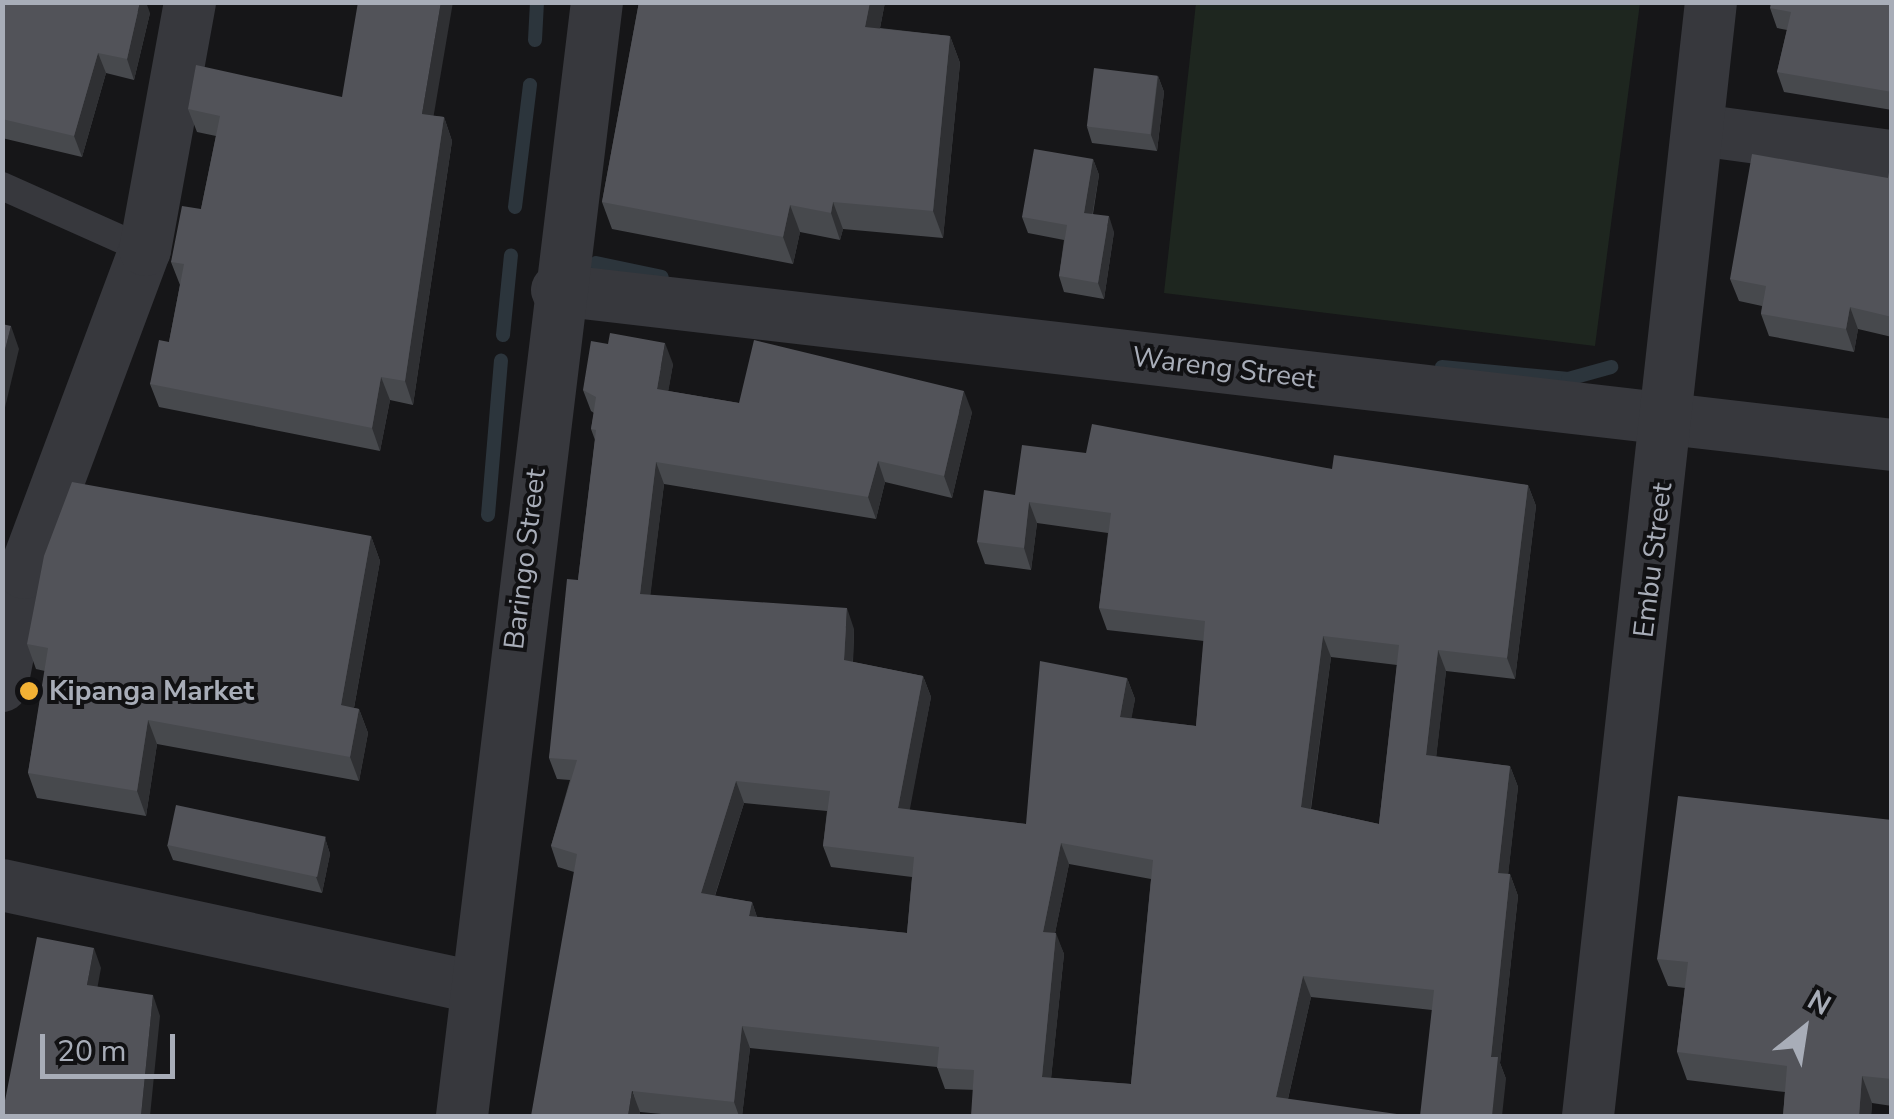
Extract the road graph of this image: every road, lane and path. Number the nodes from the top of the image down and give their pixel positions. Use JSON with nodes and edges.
{"nodes":[{"id":1,"x":190,"y":2,"type":"edge"},
{"id":2,"x":597,"y":2,"type":"edge"},
{"id":3,"x":1711,"y":2,"type":"edge"},
{"id":4,"x":1699,"y":130,"type":"junction"},
{"id":5,"x":1892,"y":156,"type":"edge"},
{"id":6,"x":2,"y":186,"type":"edge"},
{"id":7,"x":145,"y":250,"type":"junction"},
{"id":8,"x":557,"y":290,"type":"junction"},
{"id":9,"x":1669,"y":420,"type":"junction"},
{"id":10,"x":1892,"y":446,"type":"edge"},
{"id":11,"x":2,"y":686,"type":"edge"},
{"id":12,"x":2,"y":885,"type":"edge"},
{"id":13,"x":475,"y":987,"type":"junction"},
{"id":14,"x":462,"y":1116,"type":"edge"},
{"id":15,"x":1588,"y":1116,"type":"edge"}],
"edges":[{"from":1,"to":7,"type":"street"},
{"from":2,"to":8,"type":"street","name":"Baringo Street"},
{"from":3,"to":4,"type":"street","name":"Embu Street"},
{"from":4,"to":5,"type":"street"},
{"from":4,"to":9,"type":"street","name":"Embu Street"},
{"from":6,"to":7,"type":"lane"},
{"from":7,"to":11,"type":"street"},
{"from":8,"to":9,"type":"street","name":"Wareng Street"},
{"from":8,"to":13,"type":"street","name":"Baringo Street"},
{"from":9,"to":10,"type":"street","name":"Wareng Street"},
{"from":9,"to":15,"type":"street","name":"Embu Street"},
{"from":12,"to":13,"type":"street"},
{"from":13,"to":14,"type":"street","name":"Baringo Street"}]}
